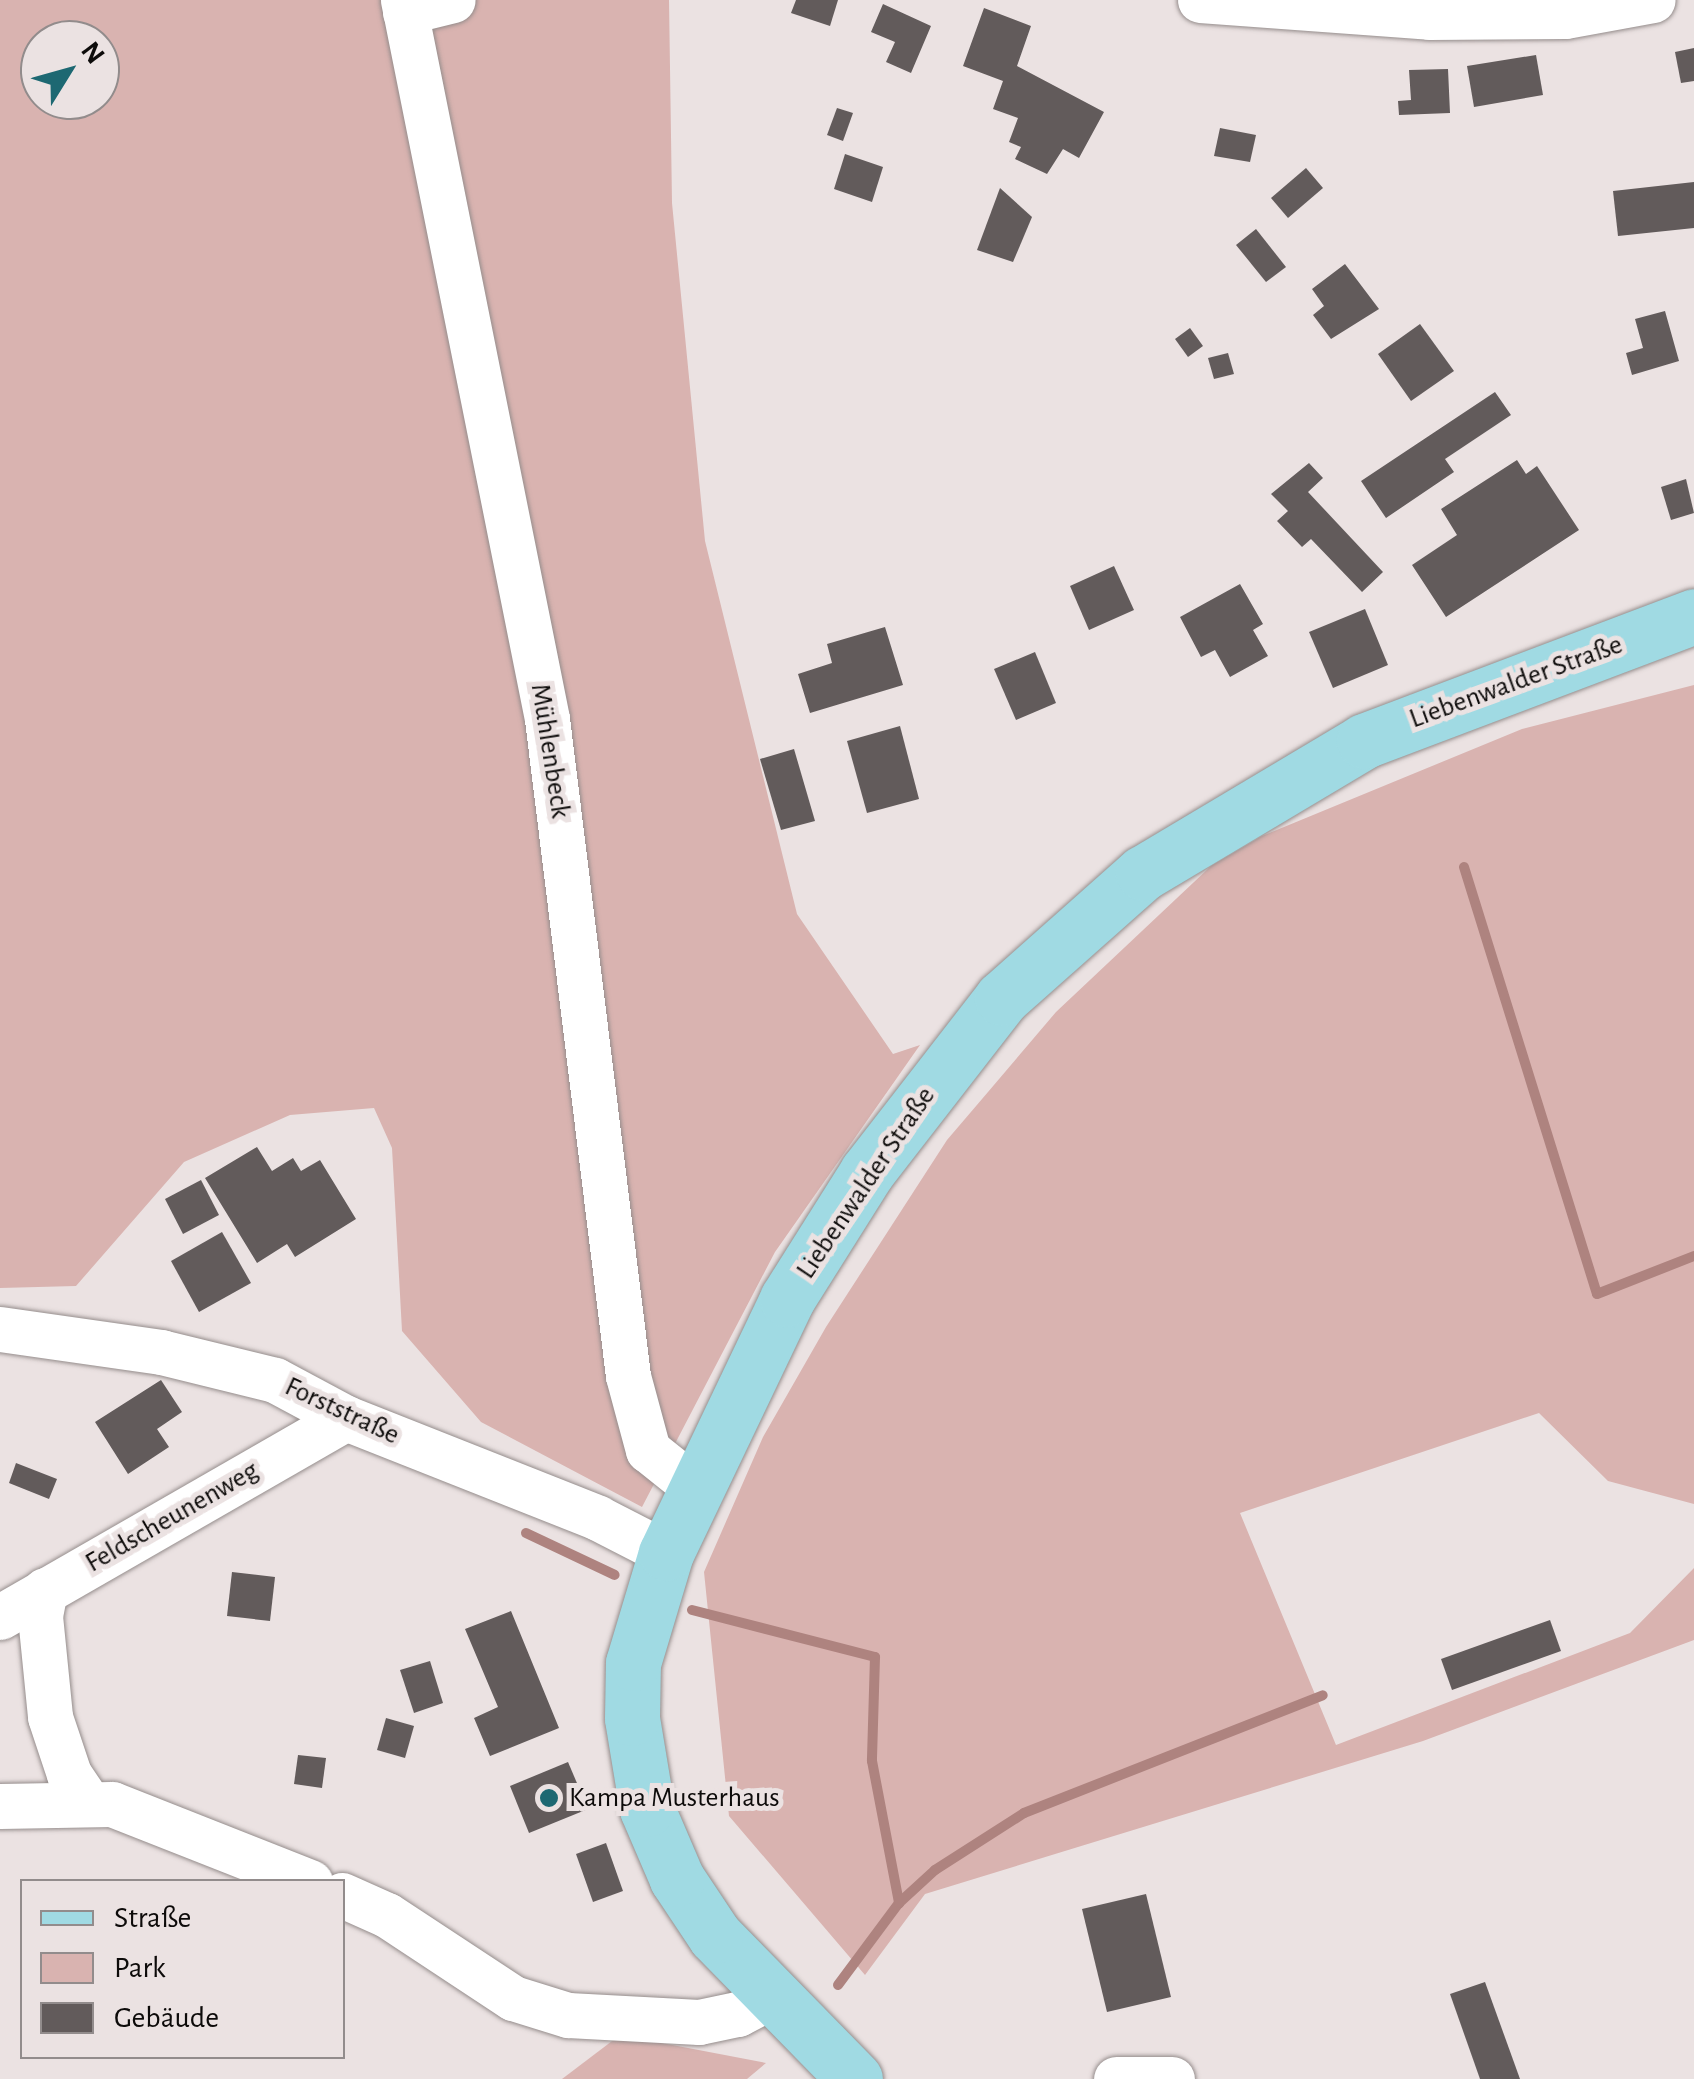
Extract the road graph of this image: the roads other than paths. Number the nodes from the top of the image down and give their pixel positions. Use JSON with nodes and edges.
{"nodes":[{"id":1,"x":453,"y":0,"type":"edge"},
{"id":2,"x":1200,"y":0,"type":"edge"},
{"id":3,"x":1653,"y":0,"type":"edge"},
{"id":4,"x":1296,"y":4,"type":"edge"},
{"id":5,"x":404,"y":6,"type":"edge"},
{"id":6,"x":1688,"y":618,"type":"edge"},
{"id":7,"x":0,"y":1329,"type":"edge"},
{"id":8,"x":346,"y":1418,"type":"junction"},
{"id":9,"x":693,"y":1486,"type":"junction"},
{"id":10,"x":666,"y":1553,"type":"junction"},
{"id":11,"x":45,"y":1590,"type":"junction"},
{"id":12,"x":0,"y":1618,"type":"edge"},
{"id":13,"x":86,"y":1801,"type":"junction"},
{"id":14,"x":0,"y":1806,"type":"edge"},
{"id":15,"x":302,"y":1879,"type":"edge"},
{"id":16,"x":345,"y":1897,"type":"edge"},
{"id":17,"x":770,"y":1997,"type":"junction"},
{"id":18,"x":855,"y":2079,"type":"edge"},
{"id":19,"x":1116,"y":2079,"type":"edge"},
{"id":20,"x":1172,"y":2079,"type":"edge"}],
"edges":[{"from":1,"to":5,"type":"street"},
{"from":2,"to":4,"type":"street"},
{"from":3,"to":4,"type":"street"},
{"from":5,"to":9,"type":"street","name":"Mühlenbeck"},
{"from":6,"to":9,"type":"main road","name":"Liebenwalder Straße"},
{"from":7,"to":8,"type":"street","name":"Forststraße"},
{"from":8,"to":10,"type":"street","name":"Forststraße"},
{"from":8,"to":11,"type":"street","name":"Feldscheunenweg"},
{"from":9,"to":10,"type":"main road","name":"Liebenwalder Straße"},
{"from":10,"to":17,"type":"main road","name":"Liebenwalder Straße"},
{"from":11,"to":12,"type":"street","name":"Feldscheunenweg"},
{"from":11,"to":13,"type":"street"},
{"from":13,"to":14,"type":"street"},
{"from":13,"to":15,"type":"street"},
{"from":16,"to":17,"type":"street"},
{"from":17,"to":18,"type":"main road","name":"Liebenwalder Straße"},
{"from":19,"to":20,"type":"street"}]}
